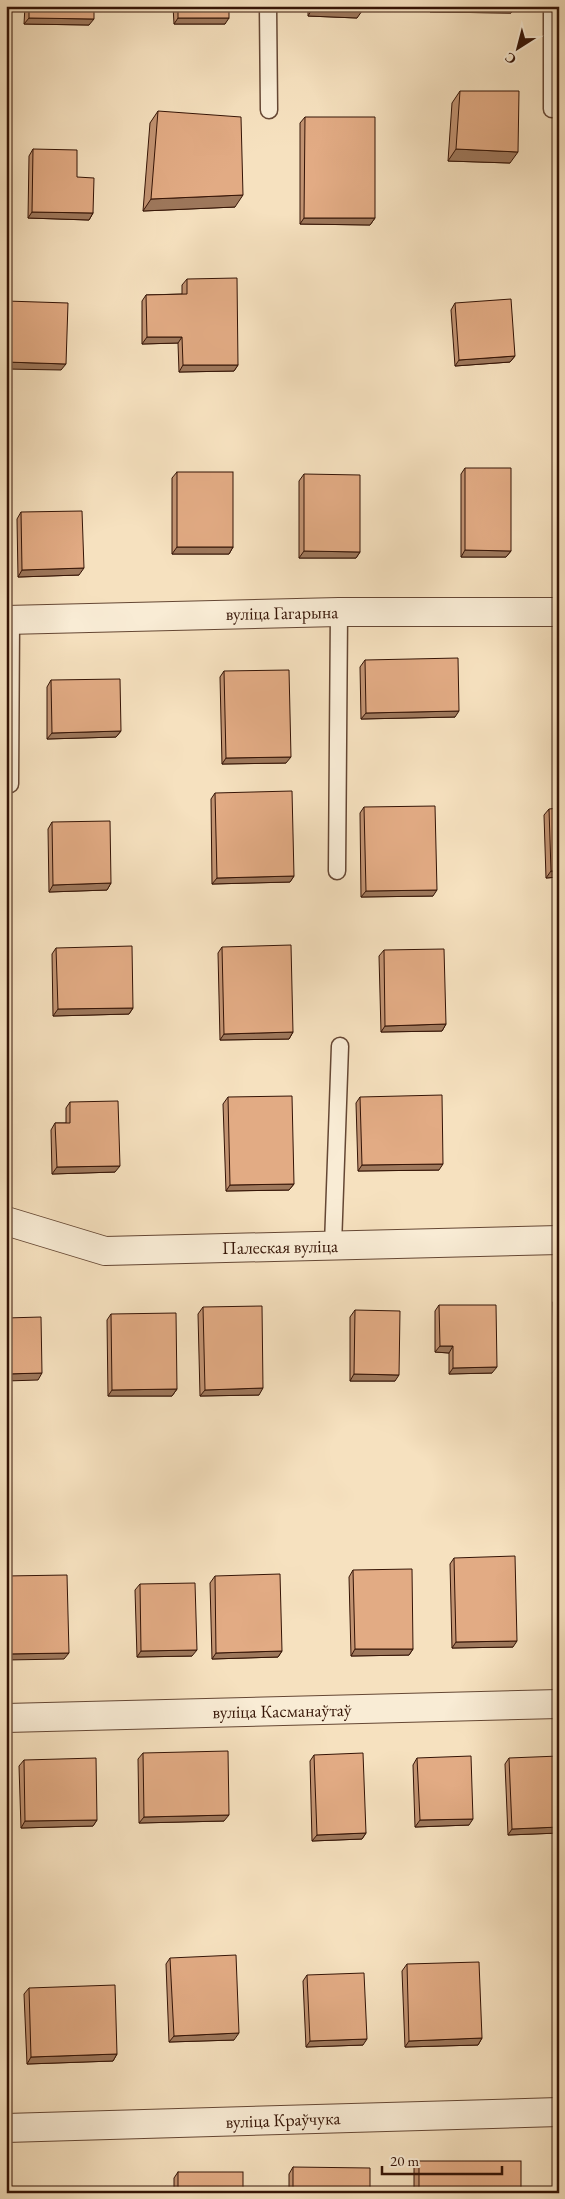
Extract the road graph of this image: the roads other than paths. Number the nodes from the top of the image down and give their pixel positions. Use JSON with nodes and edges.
{"nodes":[{"id":1,"x":268,"y":6,"type":"edge"},
{"id":2,"x":552,"y":6,"type":"edge"},
{"id":3,"x":552,"y":109,"type":"dead end"},
{"id":4,"x":270,"y":110,"type":"dead end"},
{"id":5,"x":339,"y":612,"type":"junction"},
{"id":6,"x":559,"y":612,"type":"edge"},
{"id":7,"x":9,"y":620,"type":"edge"},
{"id":8,"x":10,"y":784,"type":"dead end"},
{"id":9,"x":337,"y":871,"type":"dead end"},
{"id":10,"x":340,"y":1046,"type":"dead end"},
{"id":11,"x":6,"y":1221,"type":"edge"},
{"id":12,"x":559,"y":1240,"type":"edge"},
{"id":13,"x":333,"y":1245,"type":"junction"},
{"id":14,"x":559,"y":1704,"type":"edge"},
{"id":15,"x":6,"y":1718,"type":"edge"},
{"id":16,"x":559,"y":2112,"type":"edge"},
{"id":17,"x":6,"y":2128,"type":"edge"}],
"edges":[{"from":1,"to":4,"type":"lane"},
{"from":2,"to":3,"type":"lane"},
{"from":5,"to":6,"type":"street","name":"вуліца Гагарына"},
{"from":5,"to":7,"type":"street","name":"вуліца Гагарына"},
{"from":5,"to":9,"type":"lane"},
{"from":7,"to":8,"type":"lane"},
{"from":10,"to":13,"type":"lane"},
{"from":11,"to":13,"type":"street","name":"Палеская вуліца"},
{"from":12,"to":13,"type":"street","name":"Палеская вуліца"},
{"from":14,"to":15,"type":"street","name":"вуліца Касманаўтаў"},
{"from":16,"to":17,"type":"street","name":"вуліца Краўчука"}]}
